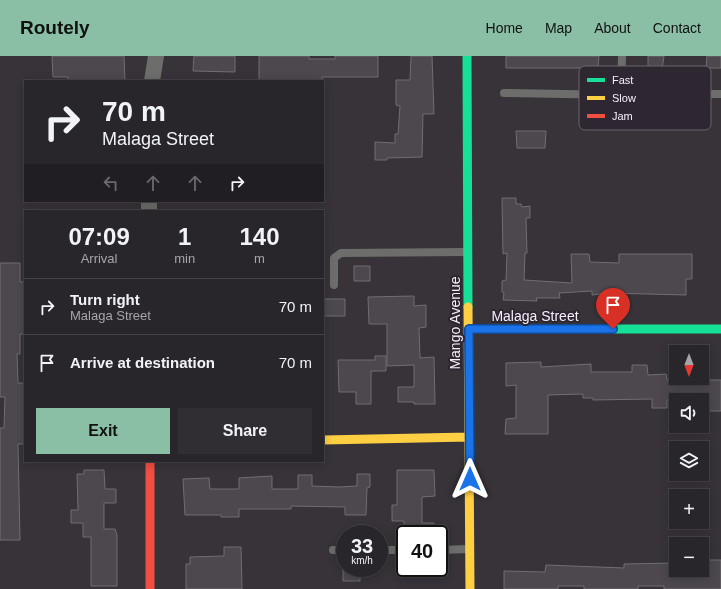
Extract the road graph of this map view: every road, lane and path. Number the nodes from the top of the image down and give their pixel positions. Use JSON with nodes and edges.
{"nodes":[{"id":1,"x":156,"y":56,"type":"edge"},
{"id":2,"x":467,"y":56,"type":"edge"},
{"id":3,"x":622,"y":56,"type":"edge"},
{"id":4,"x":622,"y":66,"type":"edge"},
{"id":5,"x":152,"y":80,"type":"edge"},
{"id":6,"x":504,"y":93,"type":"dead end"},
{"id":7,"x":579,"y":94,"type":"edge"},
{"id":8,"x":711,"y":94,"type":"edge"},
{"id":9,"x":721,"y":94,"type":"edge"},
{"id":10,"x":468,"y":252,"type":"junction"},
{"id":11,"x":334,"y":285,"type":"dead end"},
{"id":12,"x":469,"y":329,"type":"junction"},
{"id":13,"x":721,"y":329,"type":"edge"},
{"id":14,"x":469,"y":437,"type":"junction"},
{"id":15,"x":324,"y":440,"type":"edge"},
{"id":16,"x":150,"y":462,"type":"edge"},
{"id":17,"x":470,"y":549,"type":"junction"},
{"id":18,"x":448,"y":550,"type":"edge"},
{"id":19,"x":150,"y":589,"type":"edge"},
{"id":20,"x":470,"y":589,"type":"edge"}],
"edges":[{"from":1,"to":5,"type":"street"},
{"from":2,"to":10,"type":"street","name":"Mango Avenue"},
{"from":3,"to":4,"type":"lane"},
{"from":6,"to":7,"type":"lane"},
{"from":8,"to":9,"type":"lane"},
{"from":10,"to":11,"type":"lane"},
{"from":10,"to":12,"type":"street","name":"Mango Avenue"},
{"from":12,"to":13,"type":"street","name":"Malaga Street"},
{"from":12,"to":14,"type":"street","name":"Mango Avenue"},
{"from":14,"to":15,"type":"street"},
{"from":14,"to":17,"type":"street","name":"Mango Avenue"},
{"from":16,"to":19,"type":"street"},
{"from":17,"to":18,"type":"lane"},
{"from":17,"to":20,"type":"street","name":"Mango Avenue"}]}
